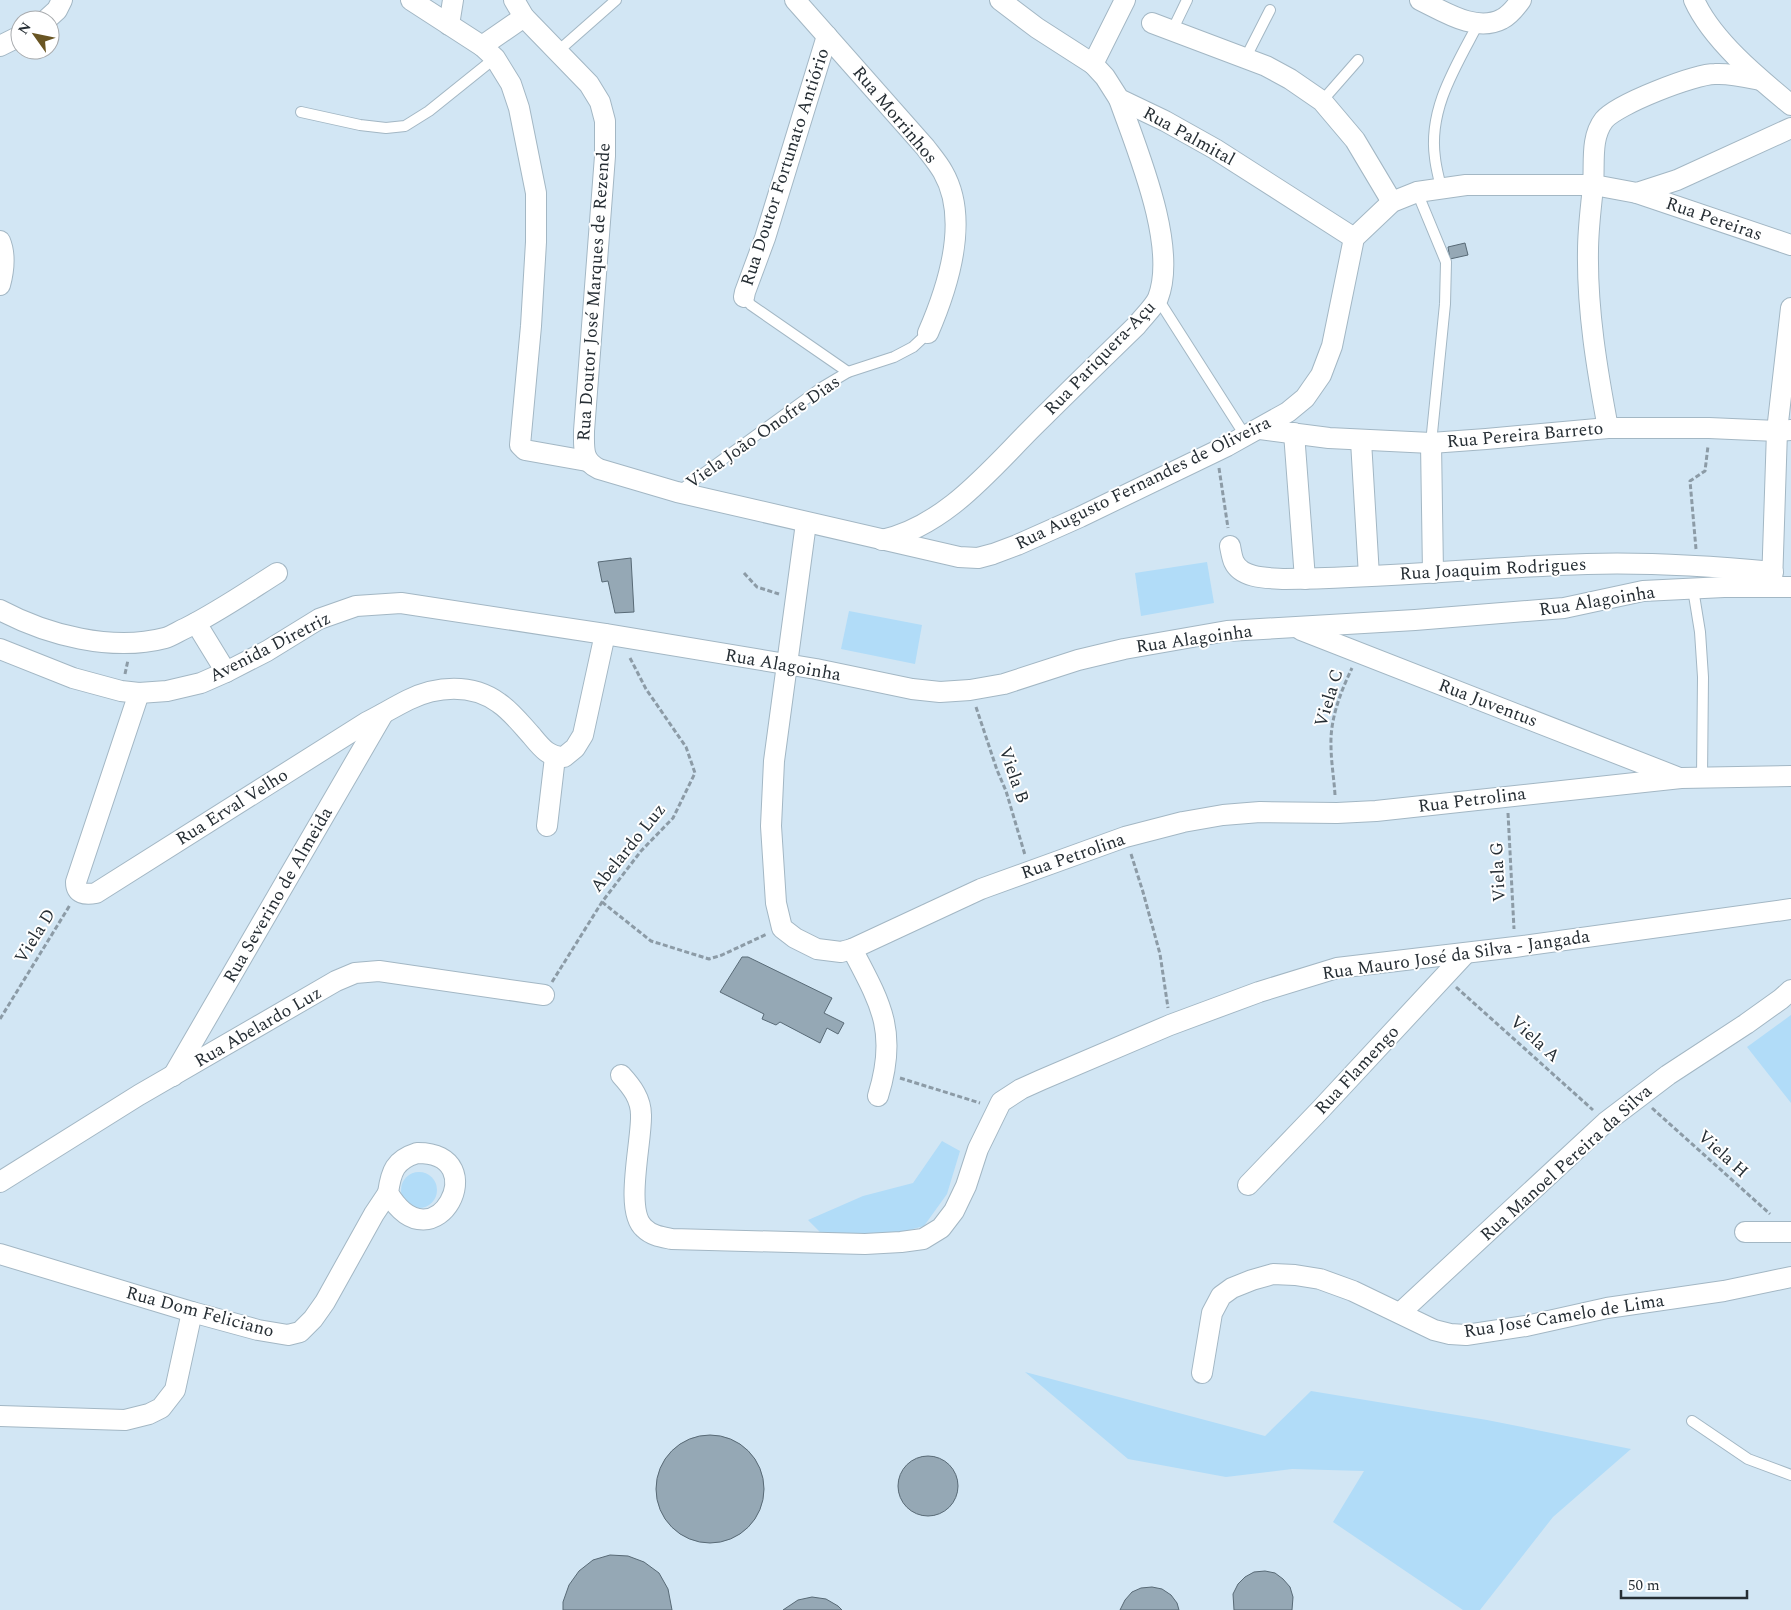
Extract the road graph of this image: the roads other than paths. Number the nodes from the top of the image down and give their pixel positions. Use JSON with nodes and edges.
{"nodes":[{"id":1,"x":411,"y":0,"type":"edge"},
{"id":2,"x":453,"y":0,"type":"edge"},
{"id":3,"x":514,"y":0,"type":"edge"},
{"id":4,"x":616,"y":0,"type":"edge"},
{"id":5,"x":795,"y":0,"type":"edge"},
{"id":6,"x":1000,"y":0,"type":"edge"},
{"id":7,"x":1125,"y":0,"type":"edge"},
{"id":8,"x":1187,"y":0,"type":"edge"},
{"id":9,"x":1420,"y":0,"type":"edge"},
{"id":10,"x":1521,"y":0,"type":"edge"},
{"id":11,"x":1694,"y":0,"type":"edge"},
{"id":12,"x":1270,"y":10,"type":"dead end"},
{"id":13,"x":524,"y":17,"type":"junction"},
{"id":14,"x":1152,"y":23,"type":"dead end"},
{"id":15,"x":1478,"y":24,"type":"junction"},
{"id":16,"x":449,"y":25,"type":"junction"},
{"id":17,"x":1172,"y":31,"type":"junction"},
{"id":18,"x":827,"y":36,"type":"junction"},
{"id":19,"x":488,"y":52,"type":"junction"},
{"id":20,"x":557,"y":52,"type":"junction"},
{"id":21,"x":1245,"y":59,"type":"junction"},
{"id":22,"x":1358,"y":60,"type":"dead end"},
{"id":23,"x":1094,"y":64,"type":"junction"},
{"id":24,"x":1760,"y":80,"type":"junction"},
{"id":25,"x":1119,"y":99,"type":"junction"},
{"id":26,"x":1322,"y":102,"type":"junction"},
{"id":27,"x":1791,"y":105,"type":"edge"},
{"id":28,"x":301,"y":112,"type":"dead end"},
{"id":29,"x":1791,"y":128,"type":"edge"},
{"id":30,"x":1594,"y":185,"type":"junction"},
{"id":31,"x":1441,"y":188,"type":"junction"},
{"id":32,"x":1416,"y":192,"type":"junction"},
{"id":33,"x":1637,"y":193,"type":"junction"},
{"id":34,"x":1392,"y":202,"type":"junction"},
{"id":35,"x":1354,"y":238,"type":"junction"},
{"id":36,"x":0,"y":241,"type":"edge"},
{"id":37,"x":1791,"y":245,"type":"edge"},
{"id":38,"x":0,"y":285,"type":"edge"},
{"id":39,"x":744,"y":297,"type":"joint"},
{"id":40,"x":1158,"y":299,"type":"junction"},
{"id":41,"x":1791,"y":308,"type":"edge"},
{"id":42,"x":928,"y":333,"type":"joint"},
{"id":43,"x":848,"y":372,"type":"junction"},
{"id":44,"x":1608,"y":428,"type":"junction"},
{"id":45,"x":1784,"y":431,"type":"edge"},
{"id":46,"x":1253,"y":433,"type":"junction"},
{"id":47,"x":1294,"y":433,"type":"junction"},
{"id":48,"x":1361,"y":441,"type":"junction"},
{"id":49,"x":1431,"y":443,"type":"junction"},
{"id":50,"x":587,"y":460,"type":"junction"},
{"id":51,"x":677,"y":492,"type":"junction"},
{"id":52,"x":806,"y":523,"type":"junction"},
{"id":53,"x":881,"y":540,"type":"junction"},
{"id":54,"x":1230,"y":546,"type":"road end"},
{"id":55,"x":1642,"y":564,"type":"junction"},
{"id":56,"x":277,"y":573,"type":"dead end"},
{"id":57,"x":1434,"y":573,"type":"junction"},
{"id":58,"x":1369,"y":576,"type":"junction"},
{"id":59,"x":1305,"y":579,"type":"junction"},
{"id":60,"x":1778,"y":582,"type":"edge"},
{"id":61,"x":1693,"y":590,"type":"junction"},
{"id":62,"x":1643,"y":592,"type":"junction"},
{"id":63,"x":0,"y":610,"type":"edge"},
{"id":64,"x":196,"y":623,"type":"junction"},
{"id":65,"x":1294,"y":627,"type":"junction"},
{"id":66,"x":612,"y":635,"type":"junction"},
{"id":67,"x":0,"y":649,"type":"edge"},
{"id":68,"x":788,"y":665,"type":"junction"},
{"id":69,"x":226,"y":672,"type":"junction"},
{"id":70,"x":130,"y":692,"type":"junction"},
{"id":71,"x":384,"y":713,"type":"junction"},
{"id":72,"x":555,"y":757,"type":"junction"},
{"id":73,"x":1681,"y":778,"type":"junction"},
{"id":74,"x":1702,"y":778,"type":"junction"},
{"id":75,"x":1788,"y":780,"type":"edge"},
{"id":76,"x":548,"y":826,"type":"dead end"},
{"id":77,"x":1791,"y":909,"type":"edge"},
{"id":78,"x":852,"y":949,"type":"junction"},
{"id":79,"x":1466,"y":953,"type":"junction"},
{"id":80,"x":1791,"y":990,"type":"edge"},
{"id":81,"x":544,"y":995,"type":"road end"},
{"id":82,"x":621,"y":1075,"type":"dead end"},
{"id":83,"x":172,"y":1078,"type":"junction"},
{"id":84,"x":878,"y":1096,"type":"dead end"},
{"id":85,"x":0,"y":1182,"type":"edge"},
{"id":86,"x":1248,"y":1185,"type":"dead end"},
{"id":87,"x":388,"y":1193,"type":"dead end"},
{"id":88,"x":1745,"y":1232,"type":"dead end"},
{"id":89,"x":1790,"y":1232,"type":"edge"},
{"id":90,"x":0,"y":1254,"type":"edge"},
{"id":91,"x":1791,"y":1277,"type":"edge"},
{"id":92,"x":192,"y":1312,"type":"junction"},
{"id":93,"x":1400,"y":1313,"type":"junction"},
{"id":94,"x":1202,"y":1373,"type":"dead end"},
{"id":95,"x":0,"y":1416,"type":"edge"},
{"id":96,"x":1692,"y":1421,"type":"dead end"},
{"id":97,"x":1791,"y":1476,"type":"edge"}],
"edges":[{"from":1,"to":16,"type":"street"},
{"from":2,"to":16,"type":"street"},
{"from":3,"to":13,"type":"street","name":"Rua Doutor José Marques de Rezende"},
{"from":4,"to":20,"type":"lane"},
{"from":5,"to":18,"type":"street","name":"Rua Morrinhos"},
{"from":6,"to":23,"type":"street"},
{"from":7,"to":23,"type":"street"},
{"from":8,"to":17,"type":"lane"},
{"from":9,"to":15,"type":"street"},
{"from":10,"to":15,"type":"street"},
{"from":11,"to":24,"type":"street"},
{"from":12,"to":21,"type":"lane"},
{"from":13,"to":19,"type":"street"},
{"from":13,"to":20,"type":"street","name":"Rua Doutor José Marques de Rezende"},
{"from":14,"to":17,"type":"street"},
{"from":15,"to":31,"type":"lane"},
{"from":16,"to":19,"type":"street"},
{"from":17,"to":21,"type":"street"},
{"from":18,"to":39,"type":"street","name":"Rua Doutor Fortunato Antiório"},
{"from":18,"to":42,"type":"street","name":"Rua Morrinhos"},
{"from":19,"to":28,"type":"lane"},
{"from":19,"to":50,"type":"street"},
{"from":20,"to":50,"type":"street","name":"Rua Doutor José Marques de Rezende"},
{"from":21,"to":26,"type":"street"},
{"from":22,"to":26,"type":"lane"},
{"from":23,"to":25,"type":"street"},
{"from":24,"to":27,"type":"street"},
{"from":24,"to":30,"type":"street"},
{"from":25,"to":35,"type":"street","name":"Rua Palmital"},
{"from":25,"to":40,"type":"street","name":"Rua Pariquera-Açu"},
{"from":26,"to":34,"type":"street"},
{"from":29,"to":33,"type":"street"},
{"from":30,"to":31,"type":"street"},
{"from":30,"to":33,"type":"street"},
{"from":30,"to":44,"type":"street"},
{"from":31,"to":32,"type":"street"},
{"from":32,"to":34,"type":"street"},
{"from":32,"to":49,"type":"lane"},
{"from":33,"to":37,"type":"street","name":"Rua Pereiras"},
{"from":34,"to":35,"type":"street"},
{"from":35,"to":46,"type":"street","name":"Rua Augusto Fernandes de Oliveira"},
{"from":36,"to":38,"type":"street"},
{"from":39,"to":43,"type":"lane"},
{"from":40,"to":46,"type":"lane"},
{"from":40,"to":53,"type":"street","name":"Rua Pariquera-Açu"},
{"from":41,"to":45,"type":"street"},
{"from":42,"to":43,"type":"lane","name":"Viela João Onofre Dias"},
{"from":43,"to":51,"type":"lane","name":"Viela João Onofre Dias"},
{"from":44,"to":45,"type":"street","name":"Rua Pereira Barreto"},
{"from":44,"to":49,"type":"street","name":"Rua Pereira Barreto"},
{"from":45,"to":60,"type":"street"},
{"from":46,"to":47,"type":"street","name":"Rua Pereira Barreto"},
{"from":46,"to":53,"type":"street","name":"Rua Augusto Fernandes de Oliveira"},
{"from":47,"to":48,"type":"street","name":"Rua Pereira Barreto"},
{"from":47,"to":59,"type":"street"},
{"from":48,"to":49,"type":"street","name":"Rua Pereira Barreto"},
{"from":48,"to":58,"type":"street"},
{"from":49,"to":57,"type":"street"},
{"from":50,"to":51,"type":"street","name":"Rua Doutor José Marques de Rezende"},
{"from":51,"to":52,"type":"street","name":"Rua Doutor José Marques de Rezende"},
{"from":52,"to":53,"type":"street","name":"Rua Doutor José Marques de Rezende"},
{"from":52,"to":68,"type":"street"},
{"from":54,"to":59,"type":"street","name":"Rua Joaquim Rodrigues"},
{"from":55,"to":57,"type":"street","name":"Rua Joaquim Rodrigues"},
{"from":55,"to":60,"type":"street","name":"Rua Joaquim Rodrigues"},
{"from":55,"to":62,"type":"street"},
{"from":56,"to":64,"type":"street"},
{"from":57,"to":58,"type":"street","name":"Rua Joaquim Rodrigues"},
{"from":58,"to":59,"type":"street","name":"Rua Joaquim Rodrigues"},
{"from":60,"to":61,"type":"street","name":"Rua Alagoinha"},
{"from":61,"to":62,"type":"street","name":"Rua Alagoinha"},
{"from":61,"to":74,"type":"lane"},
{"from":62,"to":65,"type":"street","name":"Rua Alagoinha"},
{"from":63,"to":64,"type":"street"},
{"from":64,"to":69,"type":"street"},
{"from":65,"to":68,"type":"street","name":"Rua Alagoinha"},
{"from":65,"to":73,"type":"street","name":"Rua Juventus"},
{"from":66,"to":68,"type":"street","name":"Rua Alagoinha"},
{"from":66,"to":69,"type":"street","name":"Avenida Diretriz"},
{"from":66,"to":72,"type":"street"},
{"from":67,"to":70,"type":"street","name":"Avenida Diretriz"},
{"from":68,"to":78,"type":"street","name":"Rua Petrolina"},
{"from":69,"to":70,"type":"street","name":"Avenida Diretriz"},
{"from":70,"to":71,"type":"street","name":"Rua Erval Velho"},
{"from":71,"to":72,"type":"street","name":"Rua Erval Velho"},
{"from":71,"to":83,"type":"street","name":"Rua Severino de Almeida"},
{"from":72,"to":76,"type":"street"},
{"from":73,"to":74,"type":"street","name":"Rua Petrolina"},
{"from":73,"to":78,"type":"street","name":"Rua Petrolina"},
{"from":74,"to":75,"type":"street","name":"Rua Petrolina"},
{"from":77,"to":79,"type":"street","name":"Rua Mauro José da Silva - Jangada"},
{"from":78,"to":84,"type":"street"},
{"from":79,"to":82,"type":"street","name":"Rua Mauro José da Silva - Jangada"},
{"from":79,"to":86,"type":"street","name":"Rua Flamengo"},
{"from":80,"to":93,"type":"street","name":"Rua Manoel Pereira da Silva"},
{"from":81,"to":83,"type":"street","name":"Rua Abelardo Luz"},
{"from":83,"to":85,"type":"street","name":"Rua Abelardo Luz"},
{"from":87,"to":92,"type":"street","name":"Rua Dom Feliciano"},
{"from":88,"to":89,"type":"street"},
{"from":90,"to":92,"type":"street","name":"Rua Dom Feliciano"},
{"from":91,"to":93,"type":"street","name":"Rua José Camelo de Lima"},
{"from":92,"to":95,"type":"street"},
{"from":93,"to":94,"type":"street","name":"Rua José Camelo de Lima"},
{"from":96,"to":97,"type":"lane"}]}
